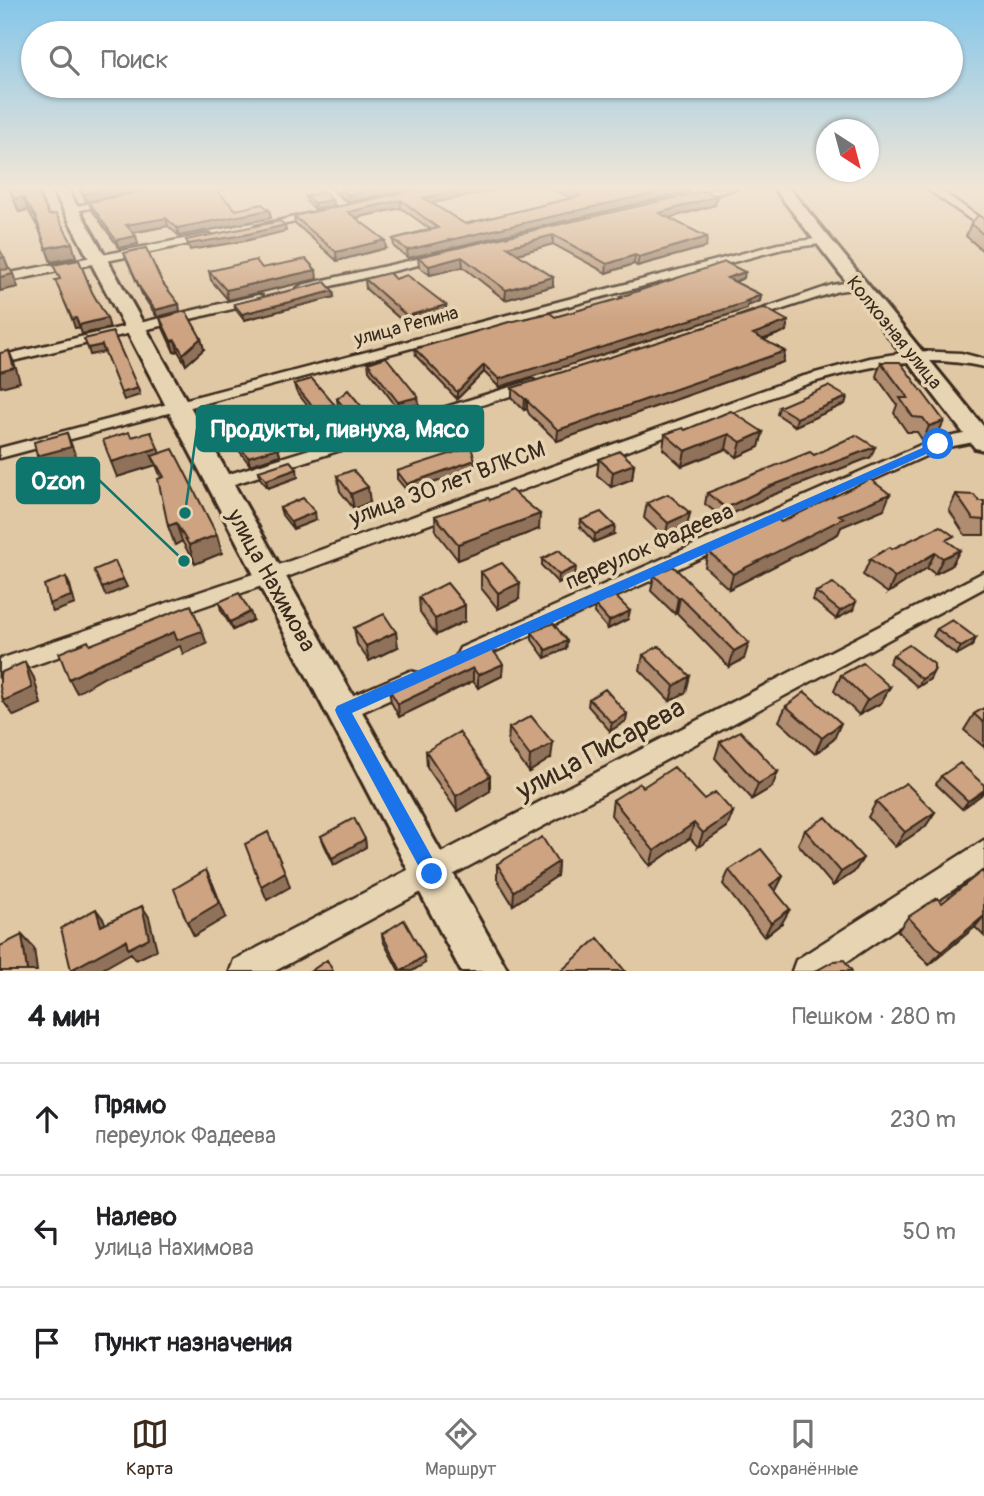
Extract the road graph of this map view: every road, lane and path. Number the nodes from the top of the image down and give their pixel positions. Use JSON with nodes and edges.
{"nodes":[{"id":1,"x":83,"y":233,"type":"edge"},
{"id":2,"x":817,"y":233,"type":"edge"},
{"id":3,"x":216,"y":236,"type":"edge"},
{"id":4,"x":823,"y":241,"type":"junction"},
{"id":5,"x":447,"y":255,"type":"edge"},
{"id":6,"x":98,"y":260,"type":"junction"},
{"id":7,"x":0,"y":279,"type":"edge"},
{"id":8,"x":857,"y":285,"type":"junction"},
{"id":9,"x":284,"y":293,"type":"edge"},
{"id":10,"x":270,"y":296,"type":"edge"},
{"id":11,"x":731,"y":321,"type":"edge"},
{"id":12,"x":135,"y":328,"type":"junction"},
{"id":13,"x":913,"y":354,"type":"junction"},
{"id":14,"x":0,"y":360,"type":"edge"},
{"id":15,"x":981,"y":361,"type":"edge"},
{"id":16,"x":547,"y":380,"type":"edge"},
{"id":17,"x":177,"y":405,"type":"junction"},
{"id":18,"x":981,"y":440,"type":"edge"},
{"id":19,"x":0,"y":453,"type":"edge"},
{"id":20,"x":219,"y":483,"type":"junction"},
{"id":21,"x":270,"y":576,"type":"junction"},
{"id":22,"x":984,"y":579,"type":"edge"},
{"id":23,"x":0,"y":668,"type":"edge"},
{"id":24,"x":343,"y":710,"type":"junction"},
{"id":25,"x":984,"y":853,"type":"edge"},
{"id":26,"x":432,"y":874,"type":"junction"},
{"id":27,"x":245,"y":971,"type":"edge"},
{"id":28,"x":485,"y":971,"type":"edge"},
{"id":29,"x":807,"y":971,"type":"edge"}],
"edges":[{"from":1,"to":6,"type":"street","name":"улица Нахимова"},
{"from":2,"to":4,"type":"street","name":"Колхозная улица"},
{"from":3,"to":6,"type":"street"},
{"from":4,"to":8,"type":"street","name":"Колхозная улица"},
{"from":4,"to":17,"type":"street","name":"улица Репина"},
{"from":5,"to":9,"type":"street"},
{"from":6,"to":7,"type":"street"},
{"from":6,"to":12,"type":"street","name":"улица Нахимова"},
{"from":8,"to":11,"type":"street"},
{"from":8,"to":13,"type":"street","name":"Колхозная улица"},
{"from":10,"to":12,"type":"street"},
{"from":12,"to":14,"type":"street"},
{"from":12,"to":17,"type":"street","name":"улица Нахимова"},
{"from":13,"to":15,"type":"street","name":"улица 30 лет ВЛКСМ"},
{"from":13,"to":18,"type":"street","name":"Колхозная улица"},
{"from":13,"to":21,"type":"street","name":"улица 30 лет ВЛКСМ"},
{"from":16,"to":20,"type":"street"},
{"from":17,"to":19,"type":"street","name":"улица Репина"},
{"from":17,"to":20,"type":"street","name":"улица Нахимова"},
{"from":18,"to":24,"type":"street","name":"переулок Фадеева"},
{"from":20,"to":21,"type":"street","name":"улица Нахимова"},
{"from":21,"to":23,"type":"street","name":"улица 30 лет ВЛКСМ"},
{"from":21,"to":24,"type":"street","name":"улица Нахимова"},
{"from":22,"to":26,"type":"street","name":"улица Писарева"},
{"from":24,"to":26,"type":"street","name":"улица Нахимова"},
{"from":25,"to":29,"type":"street"},
{"from":26,"to":27,"type":"street","name":"улица Писарева"},
{"from":26,"to":28,"type":"street","name":"улица Нахимова"}]}
